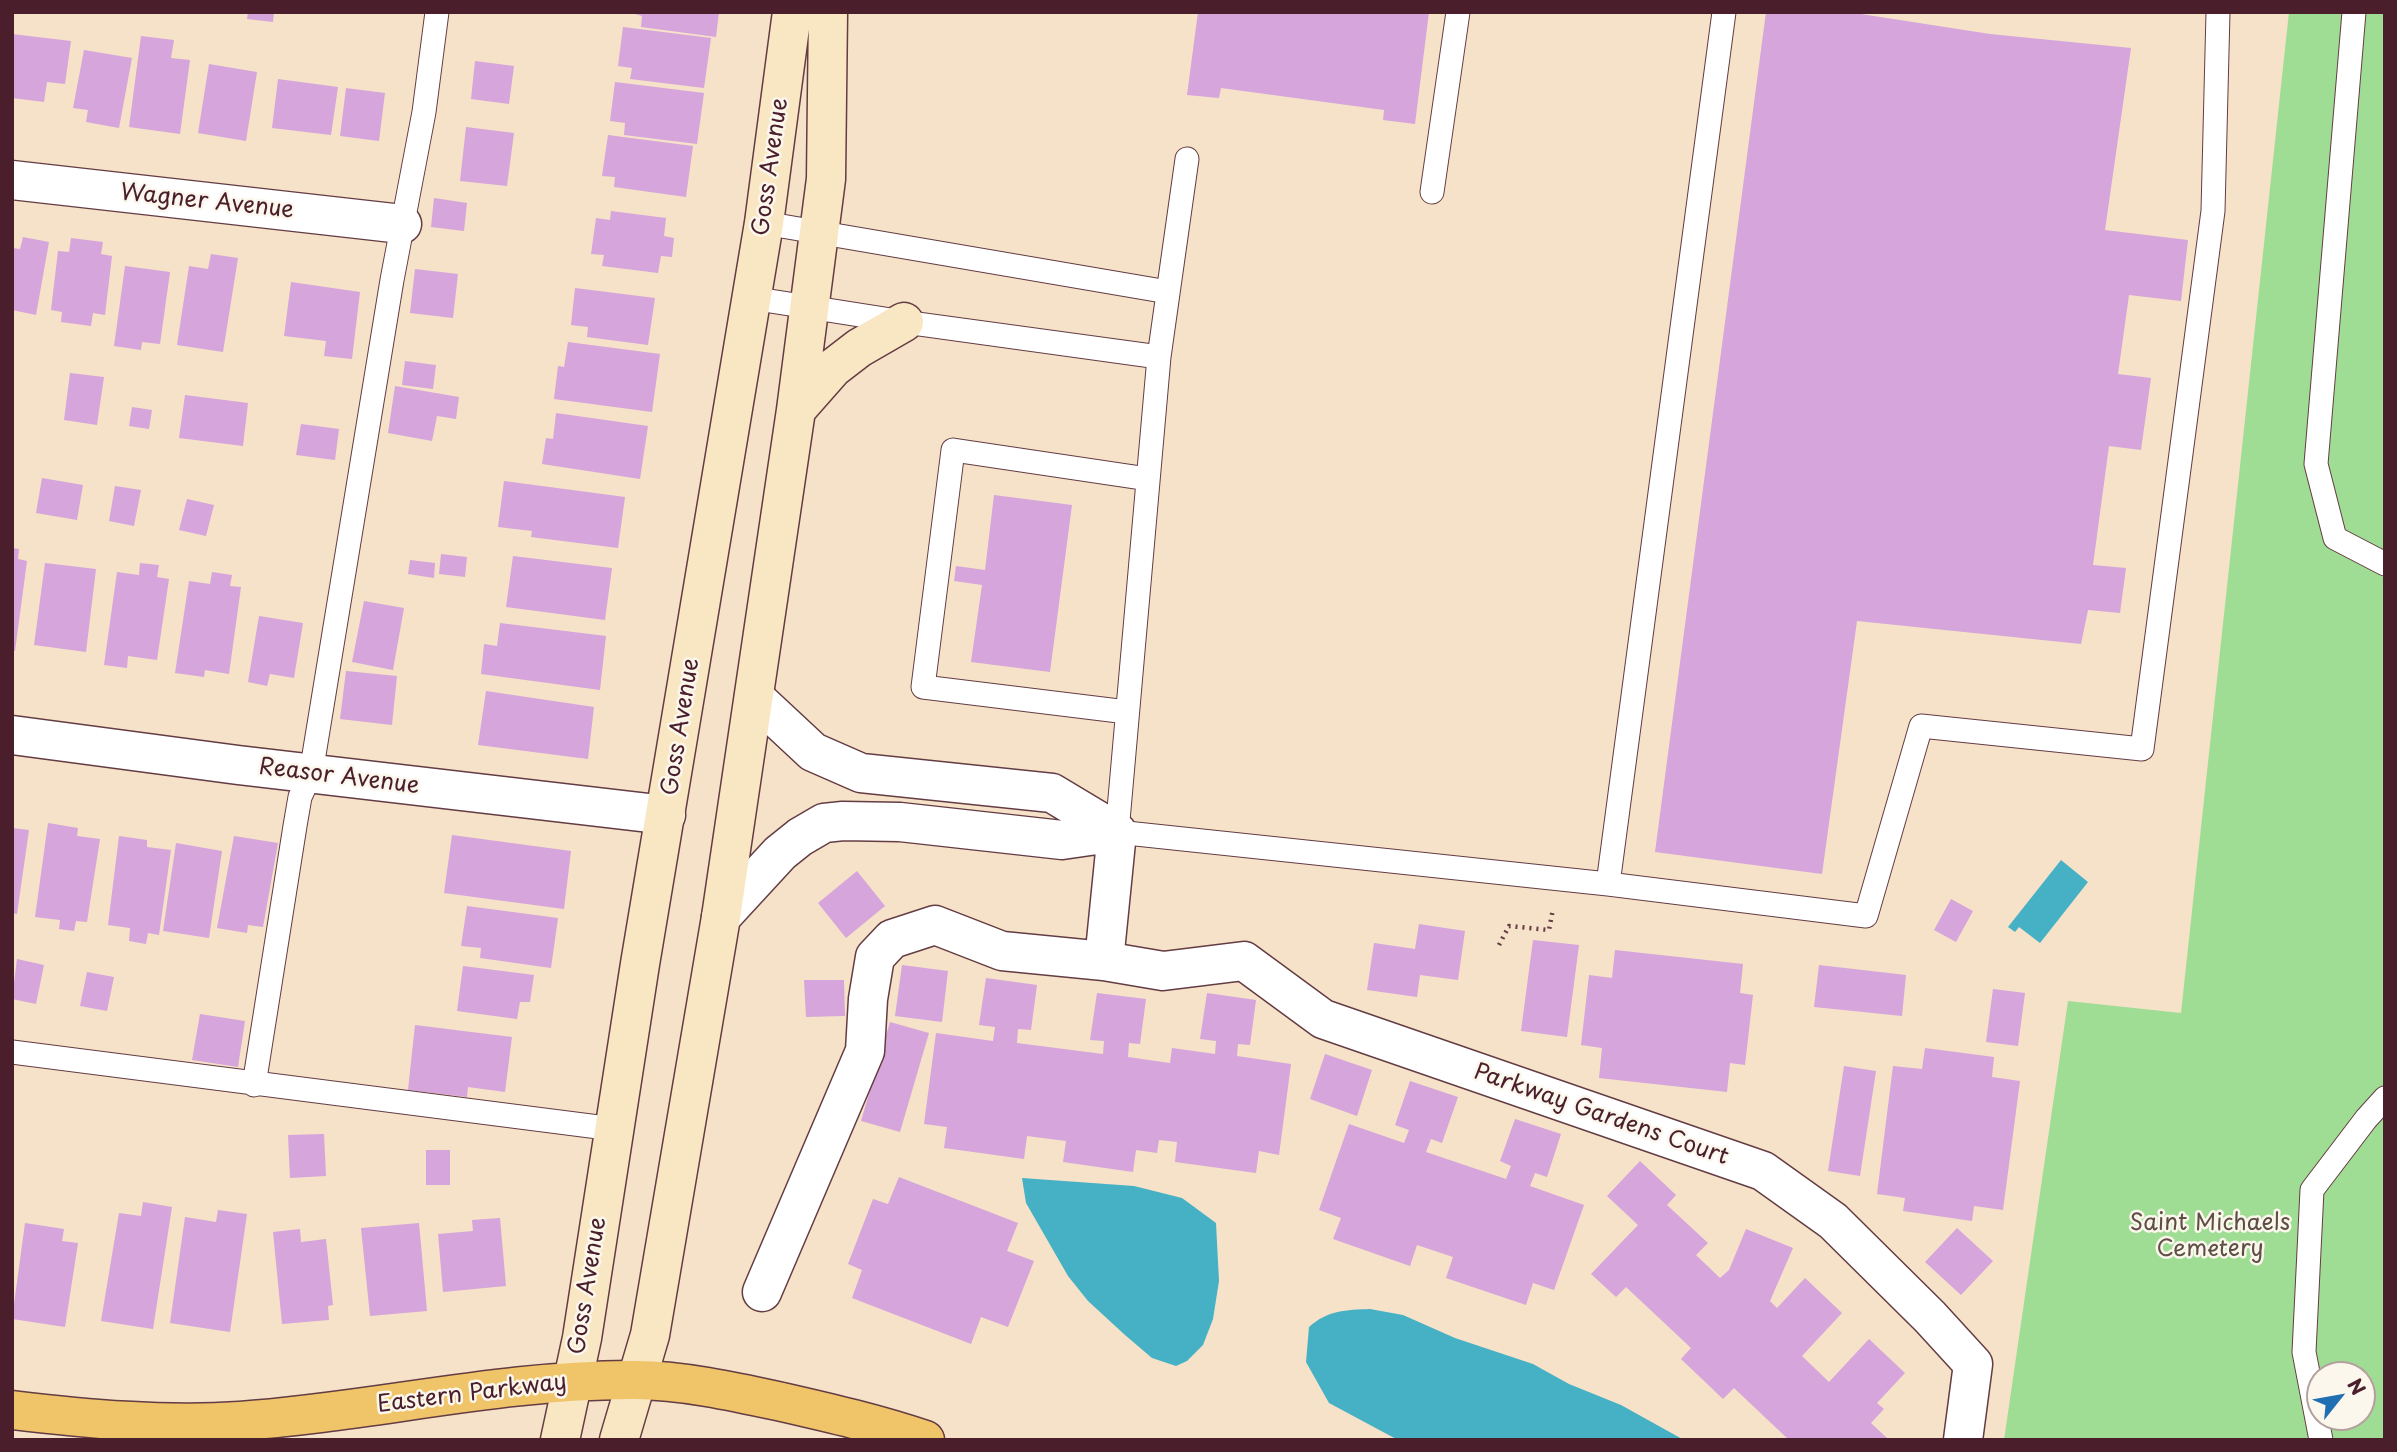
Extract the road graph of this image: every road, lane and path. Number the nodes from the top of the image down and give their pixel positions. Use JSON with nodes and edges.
{"nodes":[{"id":1,"x":437,"y":12,"type":"edge"},
{"id":2,"x":792,"y":12,"type":"edge"},
{"id":3,"x":828,"y":12,"type":"edge"},
{"id":4,"x":1458,"y":12,"type":"edge"},
{"id":5,"x":1724,"y":12,"type":"edge"},
{"id":6,"x":2218,"y":12,"type":"edge"},
{"id":7,"x":2354,"y":12,"type":"edge"},
{"id":8,"x":1187,"y":159,"type":"dead end"},
{"id":9,"x":12,"y":180,"type":"edge"},
{"id":10,"x":1432,"y":192,"type":"dead end"},
{"id":11,"x":764,"y":223,"type":"junction"},
{"id":12,"x":402,"y":224,"type":"junction"},
{"id":13,"x":818,"y":234,"type":"junction"},
{"id":14,"x":1168,"y":292,"type":"junction"},
{"id":15,"x":751,"y":298,"type":"junction"},
{"id":16,"x":810,"y":306,"type":"junction"},
{"id":17,"x":904,"y":322,"type":"junction"},
{"id":18,"x":1160,"y":357,"type":"junction"},
{"id":19,"x":796,"y":410,"type":"junction"},
{"id":20,"x":1148,"y":479,"type":"junction"},
{"id":21,"x":2385,"y":565,"type":"edge"},
{"id":22,"x":754,"y":697,"type":"junction"},
{"id":23,"x":1127,"y":712,"type":"junction"},
{"id":24,"x":12,"y":735,"type":"edge"},
{"id":25,"x":311,"y":773,"type":"junction"},
{"id":26,"x":666,"y":815,"type":"junction"},
{"id":27,"x":1117,"y":832,"type":"junction"},
{"id":28,"x":1558,"y":879,"type":"junction"},
{"id":29,"x":1608,"y":884,"type":"junction"},
{"id":30,"x":721,"y":917,"type":"junction"},
{"id":31,"x":1499,"y":944,"type":"dead end"},
{"id":32,"x":1104,"y":961,"type":"junction"},
{"id":33,"x":12,"y":1052,"type":"edge"},
{"id":34,"x":254,"y":1085,"type":"junction"},
{"id":35,"x":2385,"y":1098,"type":"edge"},
{"id":36,"x":614,"y":1129,"type":"junction"},
{"id":37,"x":762,"y":1292,"type":"dead end"},
{"id":38,"x":637,"y":1380,"type":"junction"},
{"id":39,"x":571,"y":1383,"type":"junction"},
{"id":40,"x":12,"y":1410,"type":"edge"},
{"id":41,"x":560,"y":1440,"type":"edge"},
{"id":42,"x":619,"y":1440,"type":"edge"},
{"id":43,"x":925,"y":1440,"type":"edge"},
{"id":44,"x":1963,"y":1440,"type":"edge"},
{"id":45,"x":2321,"y":1440,"type":"edge"}],
"edges":[{"from":1,"to":12,"type":"lane"},
{"from":2,"to":11,"type":"main road","name":"Goss Avenue"},
{"from":3,"to":13,"type":"main road","name":"Goss Avenue"},
{"from":4,"to":10,"type":"lane"},
{"from":5,"to":29,"type":"lane"},
{"from":6,"to":29,"type":"lane"},
{"from":7,"to":21,"type":"lane"},
{"from":8,"to":14,"type":"lane"},
{"from":9,"to":12,"type":"street","name":"Wagner Avenue"},
{"from":11,"to":13,"type":"lane"},
{"from":11,"to":15,"type":"main road","name":"Goss Avenue"},
{"from":12,"to":25,"type":"lane"},
{"from":13,"to":14,"type":"lane"},
{"from":13,"to":16,"type":"main road","name":"Goss Avenue"},
{"from":14,"to":18,"type":"lane"},
{"from":15,"to":16,"type":"lane"},
{"from":15,"to":26,"type":"main road","name":"Goss Avenue"},
{"from":16,"to":17,"type":"lane"},
{"from":16,"to":19,"type":"main road","name":"Goss Avenue"},
{"from":17,"to":18,"type":"lane"},
{"from":17,"to":19,"type":"main road"},
{"from":18,"to":20,"type":"lane"},
{"from":19,"to":22,"type":"main road","name":"Goss Avenue"},
{"from":20,"to":23,"type":"lane"},
{"from":20,"to":23,"type":"lane"},
{"from":22,"to":27,"type":"street"},
{"from":22,"to":30,"type":"main road","name":"Goss Avenue"},
{"from":23,"to":27,"type":"lane"},
{"from":24,"to":25,"type":"street","name":"Reasor Avenue"},
{"from":25,"to":26,"type":"street","name":"Reasor Avenue"},
{"from":25,"to":34,"type":"lane"},
{"from":26,"to":36,"type":"main road","name":"Goss Avenue"},
{"from":27,"to":28,"type":"lane"},
{"from":27,"to":30,"type":"street"},
{"from":27,"to":32,"type":"street"},
{"from":28,"to":29,"type":"lane"},
{"from":28,"to":31,"type":"path"},
{"from":30,"to":38,"type":"main road","name":"Goss Avenue"},
{"from":32,"to":37,"type":"street","name":"Parkway Gardens Court"},
{"from":32,"to":44,"type":"street","name":"Parkway Gardens Court"},
{"from":33,"to":34,"type":"lane"},
{"from":34,"to":36,"type":"lane"},
{"from":35,"to":45,"type":"lane"},
{"from":36,"to":39,"type":"main road","name":"Goss Avenue"},
{"from":38,"to":39,"type":"main road","name":"Eastern Parkway"},
{"from":38,"to":42,"type":"main road","name":"Goss Avenue"},
{"from":38,"to":43,"type":"main road","name":"Eastern Parkway"},
{"from":39,"to":40,"type":"main road","name":"Eastern Parkway"},
{"from":39,"to":41,"type":"main road","name":"Goss Avenue"}]}
